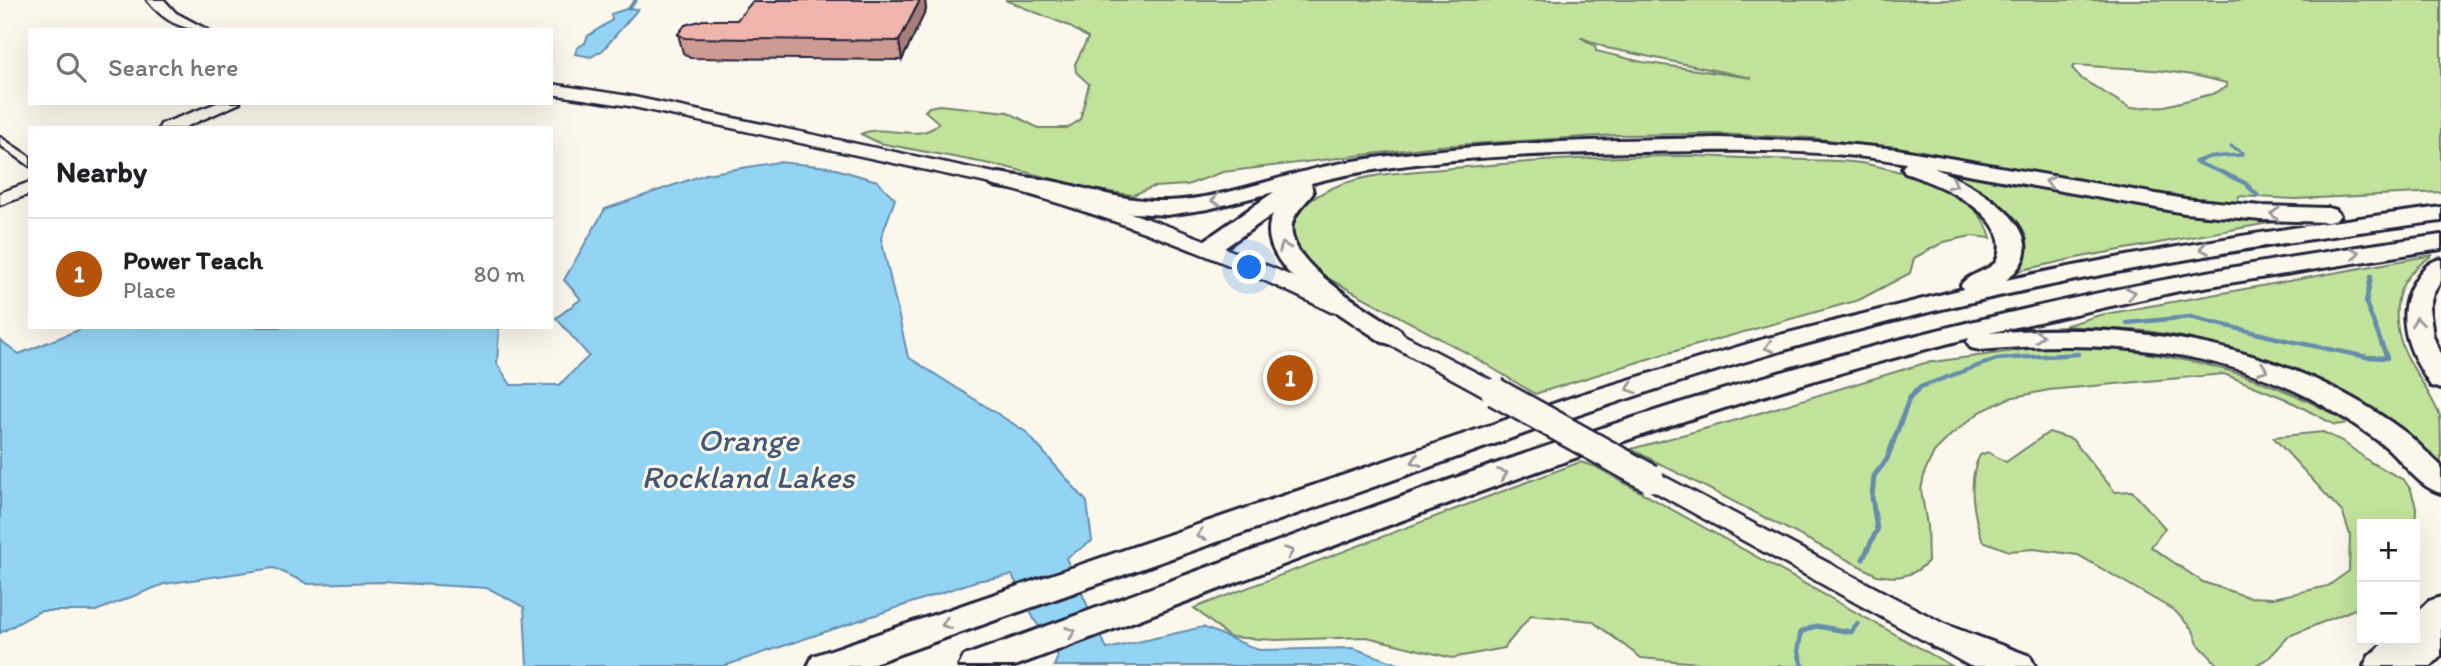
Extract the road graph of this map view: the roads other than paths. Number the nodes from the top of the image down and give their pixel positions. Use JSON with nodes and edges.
{"nodes":[{"id":1,"x":155,"y":0,"type":"edge"},
{"id":2,"x":196,"y":28,"type":"edge"},
{"id":3,"x":553,"y":89,"type":"edge"},
{"id":4,"x":227,"y":105,"type":"edge"},
{"id":5,"x":172,"y":126,"type":"edge"},
{"id":6,"x":0,"y":140,"type":"edge"},
{"id":7,"x":28,"y":161,"type":"edge"},
{"id":8,"x":1317,"y":178,"type":"junction"},
{"id":9,"x":999,"y":180,"type":"junction"},
{"id":10,"x":28,"y":188,"type":"edge"},
{"id":11,"x":0,"y":200,"type":"edge"},
{"id":12,"x":2441,"y":207,"type":"edge"},
{"id":13,"x":2441,"y":214,"type":"edge"},
{"id":14,"x":2441,"y":242,"type":"edge"},
{"id":15,"x":1209,"y":248,"type":"junction"},
{"id":16,"x":2441,"y":266,"type":"edge"},
{"id":17,"x":1835,"y":328,"type":"junction"},
{"id":18,"x":1391,"y":336,"type":"junction"},
{"id":19,"x":1826,"y":368,"type":"junction"},
{"id":20,"x":2441,"y":380,"type":"edge"},
{"id":21,"x":2441,"y":483,"type":"edge"},
{"id":22,"x":1088,"y":575,"type":"joint"},
{"id":23,"x":1010,"y":602,"type":"joint"},
{"id":24,"x":2441,"y":610,"type":"edge"},
{"id":25,"x":1110,"y":617,"type":"joint"},
{"id":26,"x":2420,"y":630,"type":"edge"},
{"id":27,"x":2441,"y":635,"type":"edge"},
{"id":28,"x":1944,"y":637,"type":"junction"},
{"id":29,"x":2404,"y":645,"type":"edge"},
{"id":30,"x":1031,"y":646,"type":"joint"},
{"id":31,"x":825,"y":666,"type":"edge"},
{"id":32,"x":976,"y":666,"type":"edge"},
{"id":33,"x":1996,"y":666,"type":"edge"},
{"id":34,"x":2018,"y":666,"type":"edge"},
{"id":35,"x":2381,"y":666,"type":"edge"},
{"id":36,"x":2409,"y":666,"type":"edge"}],
"edges":[{"from":1,"to":2,"type":"main road"},
{"from":3,"to":9,"type":"main road"},
{"from":4,"to":5,"type":"street"},
{"from":6,"to":7,"type":"street"},
{"from":8,"to":9,"type":"highway","one_way":true},
{"from":12,"to":8,"type":"highway","one_way":true},
{"from":8,"to":15,"type":"highway"},
{"from":8,"to":17,"type":"highway","one_way":true},
{"from":18,"to":8,"type":"highway","one_way":true},
{"from":9,"to":15,"type":"main road"},
{"from":10,"to":11,"type":"street"},
{"from":13,"to":17,"type":"highway","one_way":true},
{"from":19,"to":14,"type":"highway","one_way":true},
{"from":15,"to":18,"type":"main road"},
{"from":20,"to":16,"type":"highway","one_way":true},
{"from":17,"to":22,"type":"highway","one_way":true},
{"from":18,"to":28,"type":"main road","bridge":true},
{"from":19,"to":21,"type":"highway","one_way":true},
{"from":25,"to":19,"type":"highway","one_way":true},
{"from":22,"to":23,"type":"highway"},
{"from":23,"to":31,"type":"highway","one_way":true},
{"from":24,"to":26,"type":"highway"},
{"from":30,"to":25,"type":"highway","one_way":true},
{"from":27,"to":36,"type":"highway"},
{"from":28,"to":33,"type":"main road"},
{"from":28,"to":34,"type":"highway"},
{"from":29,"to":35,"type":"highway"},
{"from":30,"to":32,"type":"highway"}]}
